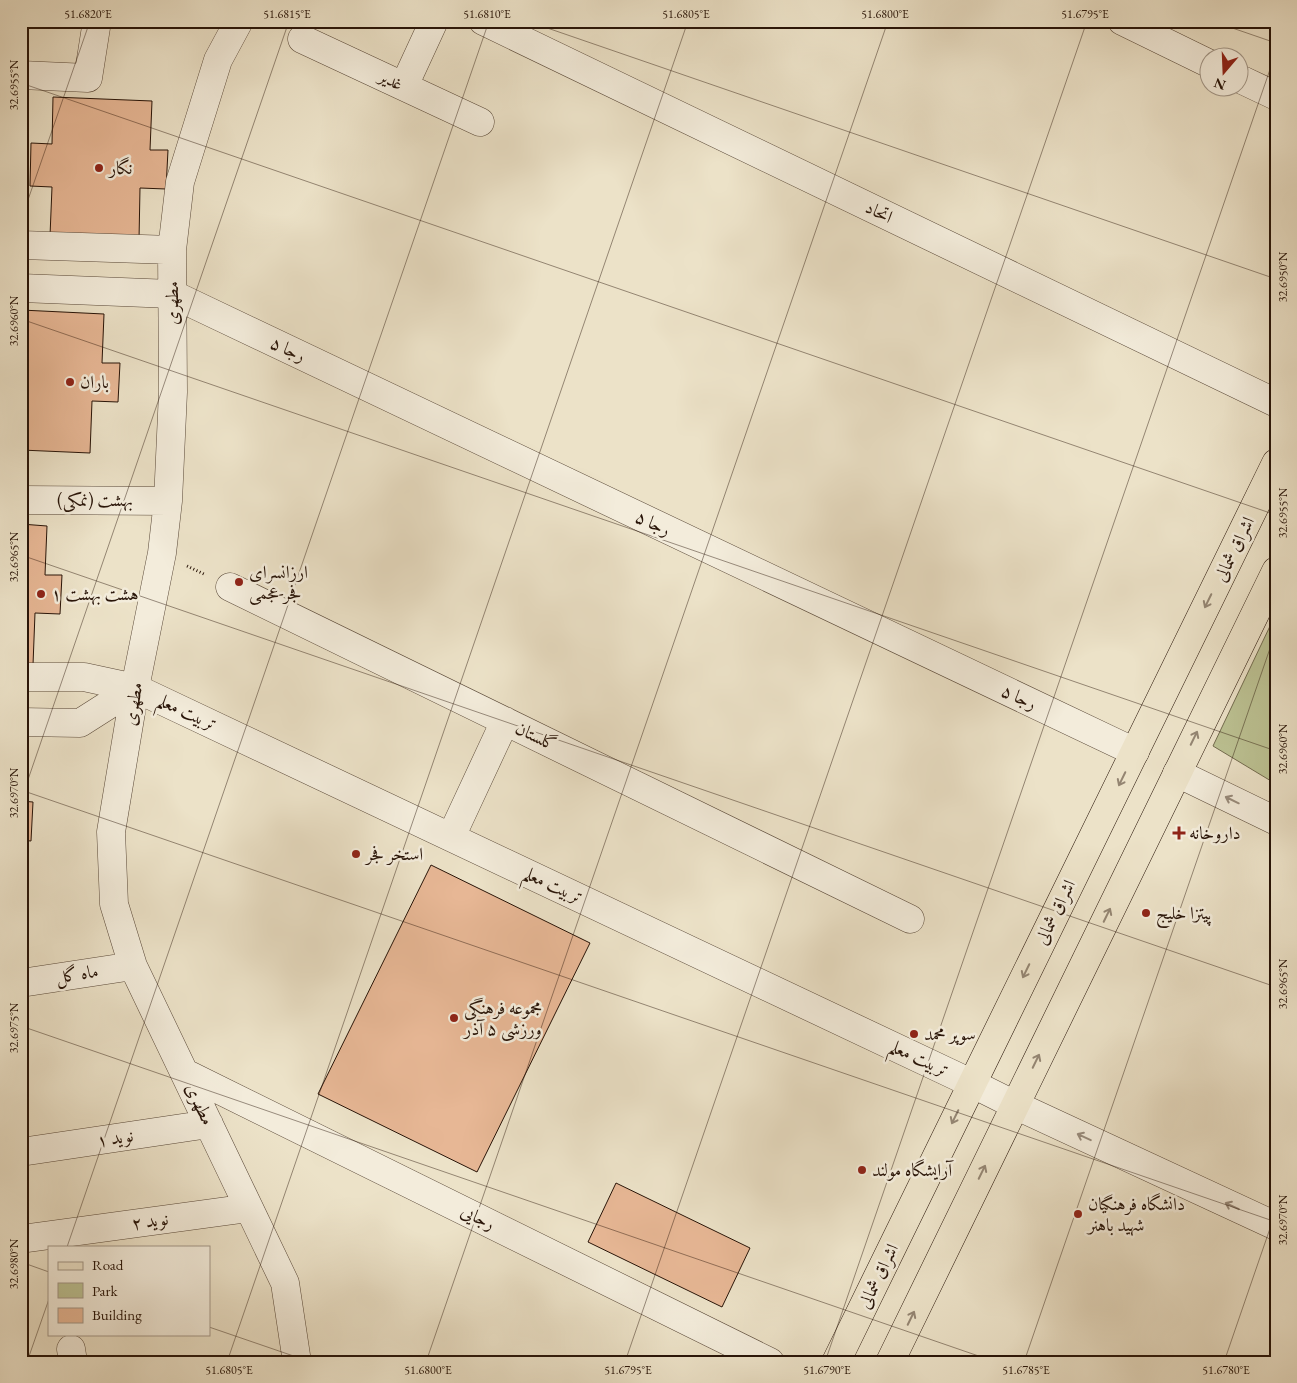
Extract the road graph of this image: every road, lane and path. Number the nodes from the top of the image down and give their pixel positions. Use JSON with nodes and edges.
{"nodes":[{"id":1,"x":97,"y":21,"type":"edge"},
{"id":2,"x":239,"y":21,"type":"edge"},
{"id":3,"x":434,"y":21,"type":"edge"},
{"id":4,"x":483,"y":21,"type":"edge"},
{"id":5,"x":1122,"y":21,"type":"edge"},
{"id":6,"x":302,"y":39,"type":"dead end"},
{"id":7,"x":1200,"y":59,"type":"edge"},
{"id":8,"x":21,"y":75,"type":"edge"},
{"id":9,"x":1250,"y":84,"type":"edge"},
{"id":10,"x":404,"y":86,"type":"junction"},
{"id":11,"x":1276,"y":96,"type":"edge"},
{"id":12,"x":480,"y":122,"type":"dead end"},
{"id":13,"x":21,"y":245,"type":"edge"},
{"id":14,"x":172,"y":250,"type":"junction"},
{"id":15,"x":21,"y":288,"type":"edge"},
{"id":16,"x":172,"y":294,"type":"junction"},
{"id":17,"x":1276,"y":403,"type":"edge"},
{"id":18,"x":1276,"y":463,"type":"edge"},
{"id":19,"x":21,"y":500,"type":"edge"},
{"id":20,"x":168,"y":501,"type":"junction"},
{"id":21,"x":162,"y":554,"type":"junction"},
{"id":22,"x":1276,"y":571,"type":"edge"},
{"id":23,"x":230,"y":587,"type":"joint"},
{"id":24,"x":21,"y":677,"type":"edge"},
{"id":25,"x":135,"y":688,"type":"junction"},
{"id":26,"x":505,"y":721,"type":"junction"},
{"id":27,"x":21,"y":722,"type":"edge"},
{"id":28,"x":1135,"y":752,"type":"junction"},
{"id":29,"x":1177,"y":773,"type":"junction"},
{"id":30,"x":1276,"y":821,"type":"edge"},
{"id":31,"x":451,"y":837,"type":"junction"},
{"id":32,"x":910,"y":919,"type":"dead end"},
{"id":33,"x":133,"y":966,"type":"junction"},
{"id":34,"x":21,"y":983,"type":"edge"},
{"id":35,"x":185,"y":1073,"type":"junction"},
{"id":36,"x":971,"y":1083,"type":"junction"},
{"id":37,"x":1014,"y":1105,"type":"junction"},
{"id":38,"x":209,"y":1124,"type":"junction"},
{"id":39,"x":21,"y":1152,"type":"edge"},
{"id":40,"x":249,"y":1208,"type":"junction"},
{"id":41,"x":1276,"y":1226,"type":"edge"},
{"id":42,"x":21,"y":1238,"type":"edge"},
{"id":43,"x":297,"y":1362,"type":"edge"},
{"id":44,"x":770,"y":1362,"type":"edge"},
{"id":45,"x":836,"y":1362,"type":"edge"},
{"id":46,"x":890,"y":1362,"type":"edge"}],
"edges":[{"from":1,"to":8,"type":"street"},
{"from":2,"to":14,"type":"street","name":"مطهری"},
{"from":3,"to":10,"type":"street"},
{"from":4,"to":17,"type":"street","name":"اتحاد"},
{"from":5,"to":7,"type":"street"},
{"from":6,"to":10,"type":"street","name":"غدیر"},
{"from":9,"to":11,"type":"street"},
{"from":10,"to":12,"type":"street","name":"غدیر"},
{"from":13,"to":14,"type":"street"},
{"from":14,"to":16,"type":"street","name":"مطهری"},
{"from":15,"to":16,"type":"street"},
{"from":16,"to":20,"type":"street","name":"مطهری"},
{"from":16,"to":28,"type":"street","name":"رجا ۵"},
{"from":18,"to":28,"type":"main road","name":"اشراق شمالی","one_way":true},
{"from":19,"to":20,"type":"street","name":"بهشت (نمکی)"},
{"from":20,"to":21,"type":"street","name":"مطهری"},
{"from":21,"to":23,"type":"path"},
{"from":21,"to":25,"type":"street","name":"مطهری"},
{"from":29,"to":22,"type":"main road","one_way":true},
{"from":23,"to":26,"type":"street","name":"گلستان"},
{"from":24,"to":25,"type":"street","name":"تربیت معلم"},
{"from":25,"to":27,"type":"street"},
{"from":25,"to":31,"type":"street","name":"تربیت معلم"},
{"from":25,"to":33,"type":"street","name":"مطهری"},
{"from":26,"to":31,"type":"street"},
{"from":26,"to":32,"type":"street","name":"گلستان"},
{"from":28,"to":36,"type":"main road","name":"اشراق شمالی","one_way":true},
{"from":30,"to":29,"type":"street","one_way":true},
{"from":37,"to":29,"type":"main road","one_way":true},
{"from":31,"to":36,"type":"street","name":"تربیت معلم"},
{"from":33,"to":34,"type":"street","name":"ماه گل"},
{"from":33,"to":35,"type":"street","name":"مطهری"},
{"from":35,"to":38,"type":"street","name":"مطهری"},
{"from":35,"to":44,"type":"street","name":"رجایی"},
{"from":36,"to":37,"type":"street","name":"تربیت معلم"},
{"from":36,"to":45,"type":"main road","name":"اشراق شمالی","one_way":true},
{"from":41,"to":37,"type":"street","one_way":true},
{"from":46,"to":37,"type":"main road","one_way":true},
{"from":38,"to":39,"type":"street","name":"نوید ۱"},
{"from":38,"to":40,"type":"street","name":"مطهری"},
{"from":40,"to":42,"type":"street","name":"نوید ۲"},
{"from":40,"to":43,"type":"street","name":"مطهری"}]}
